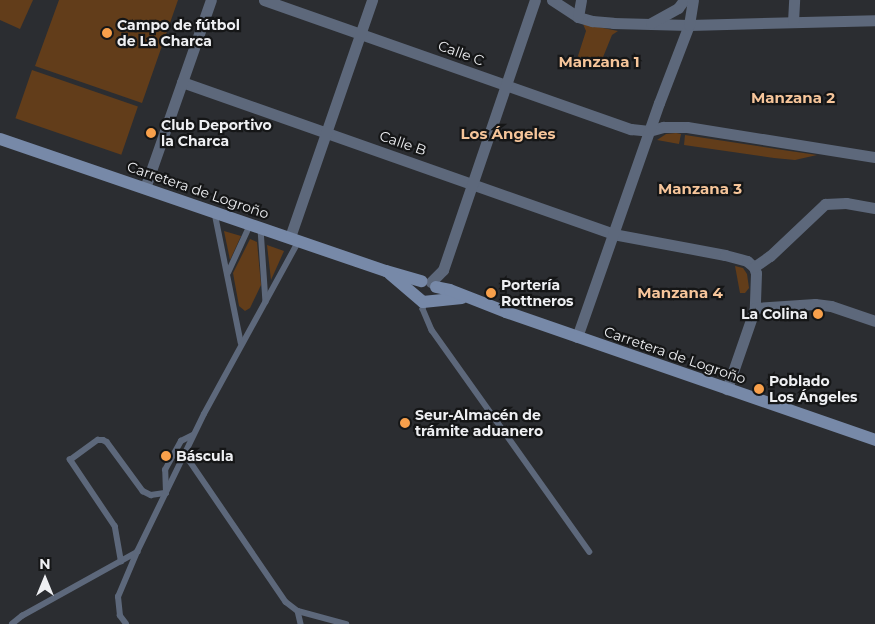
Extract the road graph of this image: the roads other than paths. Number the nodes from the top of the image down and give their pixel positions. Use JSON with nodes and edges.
{"nodes":[{"id":1,"x":211,"y":0,"type":"edge"},
{"id":2,"x":264,"y":0,"type":"edge"},
{"id":3,"x":372,"y":0,"type":"edge"},
{"id":4,"x":535,"y":0,"type":"edge"},
{"id":5,"x":581,"y":0,"type":"edge"},
{"id":6,"x":684,"y":0,"type":"edge"},
{"id":7,"x":693,"y":0,"type":"edge"},
{"id":8,"x":794,"y":0,"type":"edge"},
{"id":9,"x":555,"y":1,"type":"edge"},
{"id":10,"x":578,"y":17,"type":"junction"},
{"id":11,"x":875,"y":20,"type":"edge"},
{"id":12,"x":793,"y":22,"type":"junction"},
{"id":13,"x":651,"y":23,"type":"junction"},
{"id":14,"x":689,"y":25,"type":"junction"},
{"id":15,"x":361,"y":33,"type":"junction"},
{"id":16,"x":182,"y":82,"type":"junction"},
{"id":17,"x":505,"y":85,"type":"junction"},
{"id":18,"x":649,"y":131,"type":"junction"},
{"id":19,"x":327,"y":132,"type":"junction"},
{"id":20,"x":0,"y":139,"type":"edge"},
{"id":21,"x":872,"y":154,"type":"edge"},
{"id":22,"x":472,"y":184,"type":"junction"},
{"id":23,"x":145,"y":188,"type":"junction"},
{"id":24,"x":875,"y":208,"type":"edge"},
{"id":25,"x":215,"y":211,"type":"junction"},
{"id":26,"x":256,"y":225,"type":"junction"},
{"id":27,"x":613,"y":234,"type":"junction"},
{"id":28,"x":295,"y":238,"type":"junction"},
{"id":29,"x":754,"y":267,"type":"junction"},
{"id":30,"x":386,"y":271,"type":"junction"},
{"id":31,"x":228,"y":273,"type":"junction"},
{"id":32,"x":430,"y":283,"type":"junction"},
{"id":33,"x":466,"y":298,"type":"junction"},
{"id":34,"x":424,"y":300,"type":"junction"},
{"id":35,"x":266,"y":303,"type":"junction"},
{"id":36,"x":755,"y":308,"type":"junction"},
{"id":37,"x":875,"y":321,"type":"edge"},
{"id":38,"x":579,"y":331,"type":"junction"},
{"id":39,"x":242,"y":342,"type":"junction"},
{"id":40,"x":727,"y":389,"type":"junction"},
{"id":41,"x":193,"y":435,"type":"junction"},
{"id":42,"x":875,"y":440,"type":"edge"},
{"id":43,"x":185,"y":454,"type":"junction"},
{"id":44,"x":166,"y":493,"type":"junction"},
{"id":45,"x":137,"y":552,"type":"junction"},
{"id":46,"x":590,"y":552,"type":"dead end"},
{"id":47,"x":121,"y":562,"type":"junction"},
{"id":48,"x":298,"y":611,"type":"junction"},
{"id":49,"x":124,"y":623,"type":"edge"},
{"id":50,"x":12,"y":624,"type":"edge"},
{"id":51,"x":301,"y":624,"type":"edge"},
{"id":52,"x":346,"y":624,"type":"edge"}],
"edges":[{"from":1,"to":16,"type":"street"},
{"from":2,"to":15,"type":"street","name":"Calle C"},
{"from":3,"to":15,"type":"street"},
{"from":4,"to":17,"type":"street"},
{"from":5,"to":10,"type":"street"},
{"from":6,"to":13,"type":"street"},
{"from":7,"to":14,"type":"street"},
{"from":8,"to":12,"type":"street"},
{"from":9,"to":10,"type":"street"},
{"from":10,"to":13,"type":"street"},
{"from":11,"to":12,"type":"street"},
{"from":12,"to":14,"type":"street"},
{"from":13,"to":14,"type":"street"},
{"from":14,"to":18,"type":"street"},
{"from":15,"to":17,"type":"street","name":"Calle C"},
{"from":15,"to":19,"type":"street"},
{"from":16,"to":19,"type":"street","name":"Calle B"},
{"from":16,"to":23,"type":"street"},
{"from":17,"to":18,"type":"street","name":"Calle C"},
{"from":17,"to":22,"type":"street"},
{"from":18,"to":21,"type":"street","name":"Calle C"},
{"from":18,"to":27,"type":"street"},
{"from":19,"to":22,"type":"street","name":"Calle B"},
{"from":19,"to":28,"type":"street"},
{"from":20,"to":23,"type":"main road","name":"Carretera de Logroño"},
{"from":22,"to":27,"type":"street","name":"Calle B"},
{"from":22,"to":32,"type":"street"},
{"from":23,"to":25,"type":"main road","name":"Carretera de Logroño"},
{"from":24,"to":29,"type":"street"},
{"from":25,"to":26,"type":"main road","name":"Carretera de Logroño"},
{"from":25,"to":31,"type":"lane"},
{"from":26,"to":28,"type":"main road","name":"Carretera de Logroño"},
{"from":26,"to":31,"type":"lane"},
{"from":26,"to":35,"type":"lane"},
{"from":27,"to":29,"type":"street","name":"Calle B"},
{"from":27,"to":38,"type":"street"},
{"from":28,"to":30,"type":"main road","name":"Carretera de Logroño"},
{"from":28,"to":35,"type":"lane"},
{"from":29,"to":36,"type":"street"},
{"from":30,"to":32,"type":"main road","name":"Carretera de Logroño"},
{"from":30,"to":34,"type":"main road","name":"Carretera de Logroño"},
{"from":31,"to":39,"type":"lane"},
{"from":32,"to":33,"type":"main road","name":"Carretera de Logroño"},
{"from":32,"to":34,"type":"main road"},
{"from":32,"to":34,"type":"main road"},
{"from":33,"to":34,"type":"main road","name":"Carretera de Logroño"},
{"from":33,"to":38,"type":"main road","name":"Carretera de Logroño"},
{"from":34,"to":46,"type":"lane"},
{"from":35,"to":39,"type":"lane"},
{"from":36,"to":37,"type":"street"},
{"from":36,"to":40,"type":"street"},
{"from":38,"to":40,"type":"main road","name":"Carretera de Logroño"},
{"from":39,"to":41,"type":"lane"},
{"from":40,"to":42,"type":"main road","name":"Carretera de Logroño"},
{"from":41,"to":43,"type":"lane"},
{"from":41,"to":44,"type":"lane"},
{"from":43,"to":44,"type":"lane"},
{"from":43,"to":48,"type":"lane"},
{"from":44,"to":45,"type":"lane"},
{"from":44,"to":47,"type":"lane"},
{"from":45,"to":47,"type":"lane"},
{"from":45,"to":49,"type":"lane"},
{"from":47,"to":50,"type":"lane"},
{"from":48,"to":51,"type":"lane"},
{"from":48,"to":52,"type":"lane"}]}
